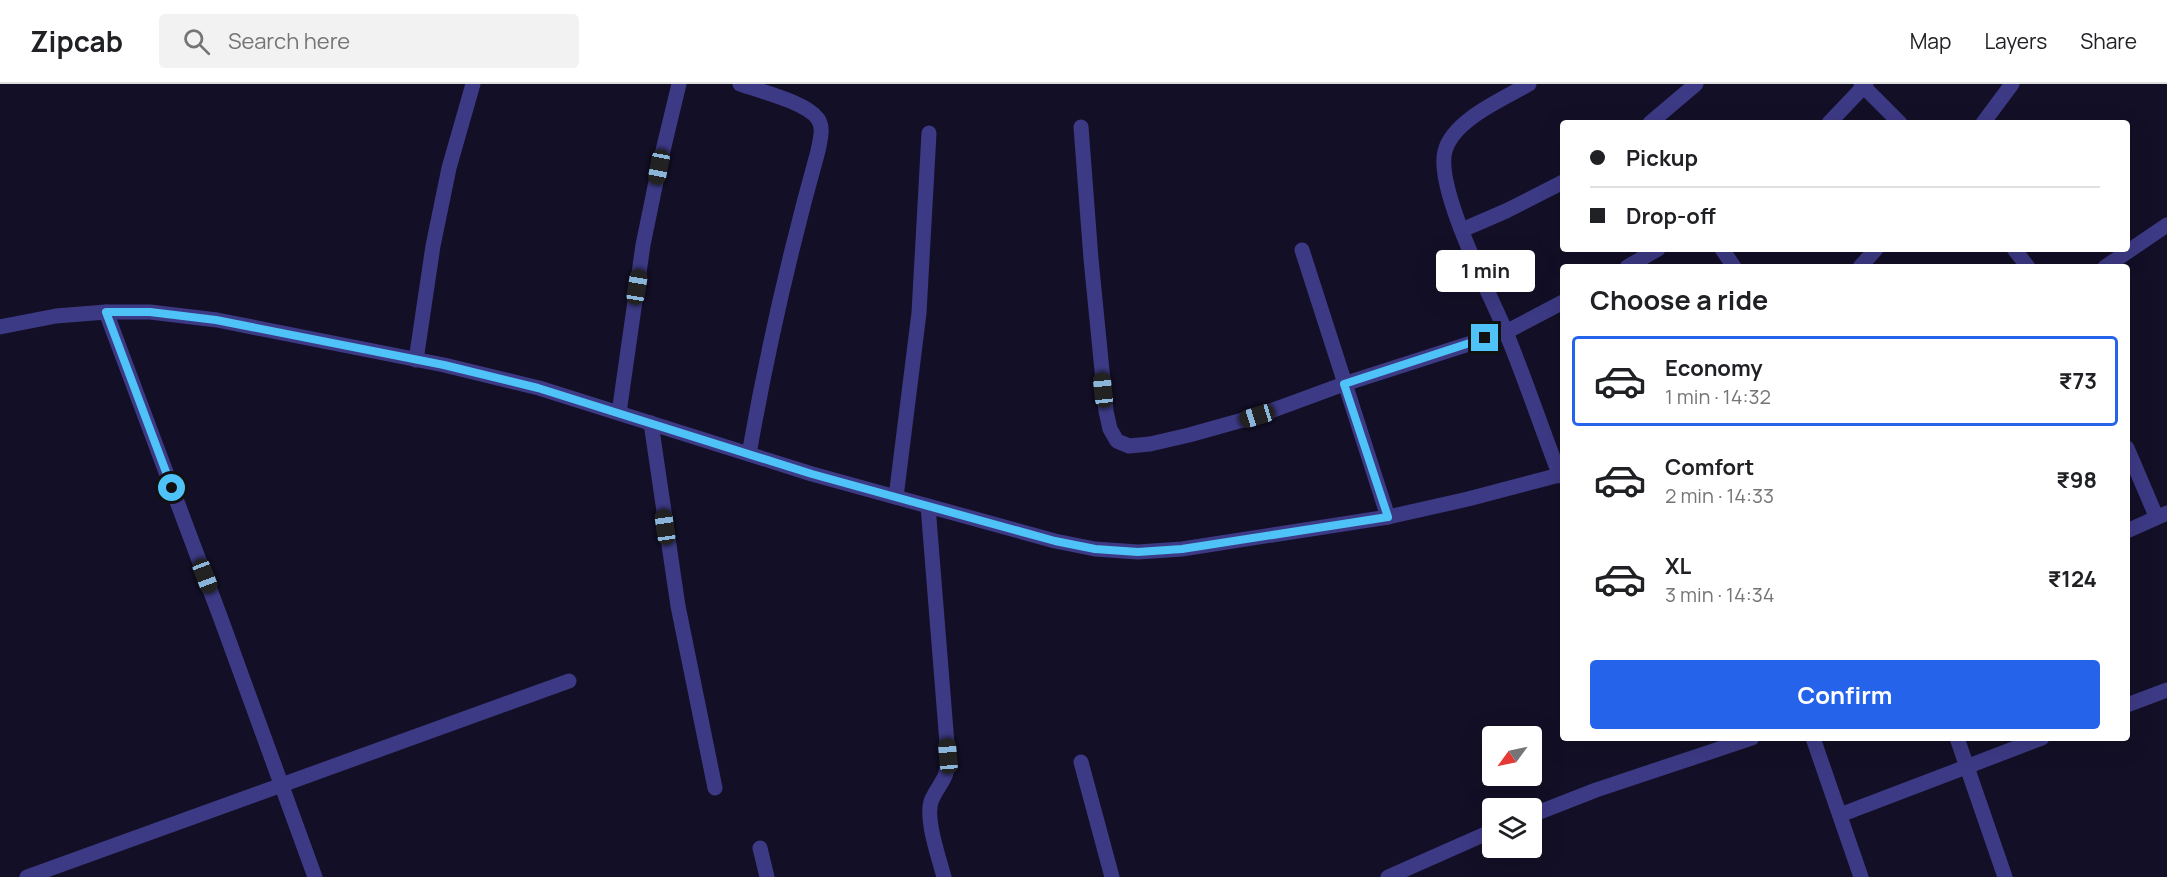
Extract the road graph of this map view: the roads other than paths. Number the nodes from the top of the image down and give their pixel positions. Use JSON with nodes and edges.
{"nodes":[{"id":1,"x":473,"y":84,"type":"edge"},
{"id":2,"x":679,"y":84,"type":"edge"},
{"id":3,"x":740,"y":84,"type":"edge"},
{"id":4,"x":1529,"y":84,"type":"edge"},
{"id":5,"x":1696,"y":84,"type":"edge"},
{"id":6,"x":2012,"y":84,"type":"edge"},
{"id":7,"x":1864,"y":85,"type":"edge"},
{"id":8,"x":1654,"y":120,"type":"edge"},
{"id":9,"x":1832,"y":120,"type":"edge"},
{"id":10,"x":1897,"y":120,"type":"edge"},
{"id":11,"x":1985,"y":120,"type":"edge"},
{"id":12,"x":1081,"y":127,"type":"dead end"},
{"id":13,"x":929,"y":133,"type":"dead end"},
{"id":14,"x":1560,"y":184,"type":"edge"},
{"id":15,"x":2167,"y":225,"type":"edge"},
{"id":16,"x":1462,"y":230,"type":"junction"},
{"id":17,"x":1302,"y":250,"type":"dead end"},
{"id":18,"x":2130,"y":250,"type":"edge"},
{"id":19,"x":1653,"y":252,"type":"edge"},
{"id":20,"x":1873,"y":252,"type":"edge"},
{"id":21,"x":2016,"y":252,"type":"edge"},
{"id":22,"x":2127,"y":252,"type":"edge"},
{"id":23,"x":1632,"y":264,"type":"edge"},
{"id":24,"x":1863,"y":264,"type":"edge"},
{"id":25,"x":2026,"y":264,"type":"edge"},
{"id":26,"x":2109,"y":264,"type":"edge"},
{"id":27,"x":1560,"y":304,"type":"edge"},
{"id":28,"x":106,"y":312,"type":"junction"},
{"id":29,"x":0,"y":327,"type":"edge"},
{"id":30,"x":1506,"y":332,"type":"junction"},
{"id":31,"x":416,"y":360,"type":"junction"},
{"id":32,"x":1344,"y":384,"type":"junction"},
{"id":33,"x":619,"y":413,"type":"junction"},
{"id":34,"x":651,"y":423,"type":"junction"},
{"id":35,"x":749,"y":454,"type":"junction"},
{"id":36,"x":2130,"y":454,"type":"edge"},
{"id":37,"x":1560,"y":472,"type":"edge"},
{"id":38,"x":1560,"y":475,"type":"edge"},
{"id":39,"x":896,"y":496,"type":"junction"},
{"id":40,"x":928,"y":506,"type":"junction"},
{"id":41,"x":2162,"y":514,"type":"edge"},
{"id":42,"x":1388,"y":517,"type":"junction"},
{"id":43,"x":2130,"y":530,"type":"edge"},
{"id":44,"x":569,"y":681,"type":"dead end"},
{"id":45,"x":2167,"y":690,"type":"edge"},
{"id":46,"x":2130,"y":704,"type":"edge"},
{"id":47,"x":1743,"y":741,"type":"edge"},
{"id":48,"x":1814,"y":741,"type":"edge"},
{"id":49,"x":1958,"y":741,"type":"edge"},
{"id":50,"x":2034,"y":741,"type":"edge"},
{"id":51,"x":1081,"y":762,"type":"dead end"},
{"id":52,"x":1967,"y":767,"type":"junction"},
{"id":53,"x":283,"y":786,"type":"junction"},
{"id":54,"x":716,"y":788,"type":"dead end"},
{"id":55,"x":1542,"y":811,"type":"edge"},
{"id":56,"x":1840,"y":815,"type":"junction"},
{"id":57,"x":1482,"y":835,"type":"edge"},
{"id":58,"x":760,"y":848,"type":"dead end"},
{"id":59,"x":27,"y":877,"type":"edge"},
{"id":60,"x":315,"y":877,"type":"edge"},
{"id":61,"x":767,"y":877,"type":"edge"},
{"id":62,"x":944,"y":877,"type":"edge"},
{"id":63,"x":1112,"y":877,"type":"edge"},
{"id":64,"x":1388,"y":877,"type":"edge"},
{"id":65,"x":1862,"y":877,"type":"edge"},
{"id":66,"x":2005,"y":877,"type":"edge"}],
"edges":[{"from":1,"to":31,"type":"street"},
{"from":2,"to":33,"type":"street"},
{"from":3,"to":35,"type":"street"},
{"from":4,"to":16,"type":"street"},
{"from":5,"to":8,"type":"street"},
{"from":6,"to":11,"type":"street"},
{"from":7,"to":9,"type":"street"},
{"from":7,"to":10,"type":"street"},
{"from":12,"to":32,"type":"street"},
{"from":13,"to":39,"type":"street"},
{"from":14,"to":16,"type":"street"},
{"from":15,"to":18,"type":"street"},
{"from":16,"to":30,"type":"street"},
{"from":17,"to":32,"type":"street"},
{"from":19,"to":23,"type":"street"},
{"from":20,"to":24,"type":"street"},
{"from":21,"to":25,"type":"street"},
{"from":22,"to":26,"type":"street"},
{"from":27,"to":30,"type":"street"},
{"from":28,"to":29,"type":"street"},
{"from":28,"to":31,"type":"street"},
{"from":28,"to":53,"type":"street"},
{"from":30,"to":32,"type":"street"},
{"from":30,"to":37,"type":"street"},
{"from":31,"to":33,"type":"street"},
{"from":32,"to":42,"type":"street"},
{"from":33,"to":34,"type":"street"},
{"from":34,"to":35,"type":"street"},
{"from":34,"to":54,"type":"street"},
{"from":35,"to":39,"type":"street"},
{"from":36,"to":41,"type":"street"},
{"from":38,"to":42,"type":"street"},
{"from":39,"to":40,"type":"street"},
{"from":40,"to":42,"type":"street"},
{"from":40,"to":62,"type":"street"},
{"from":41,"to":43,"type":"street"},
{"from":44,"to":53,"type":"street"},
{"from":45,"to":46,"type":"street"},
{"from":47,"to":55,"type":"street"},
{"from":48,"to":56,"type":"street"},
{"from":49,"to":52,"type":"street"},
{"from":50,"to":52,"type":"street"},
{"from":51,"to":63,"type":"street"},
{"from":52,"to":56,"type":"street"},
{"from":52,"to":66,"type":"street"},
{"from":53,"to":59,"type":"street"},
{"from":53,"to":60,"type":"street"},
{"from":56,"to":65,"type":"street"},
{"from":57,"to":64,"type":"street"},
{"from":58,"to":61,"type":"street"}]}
